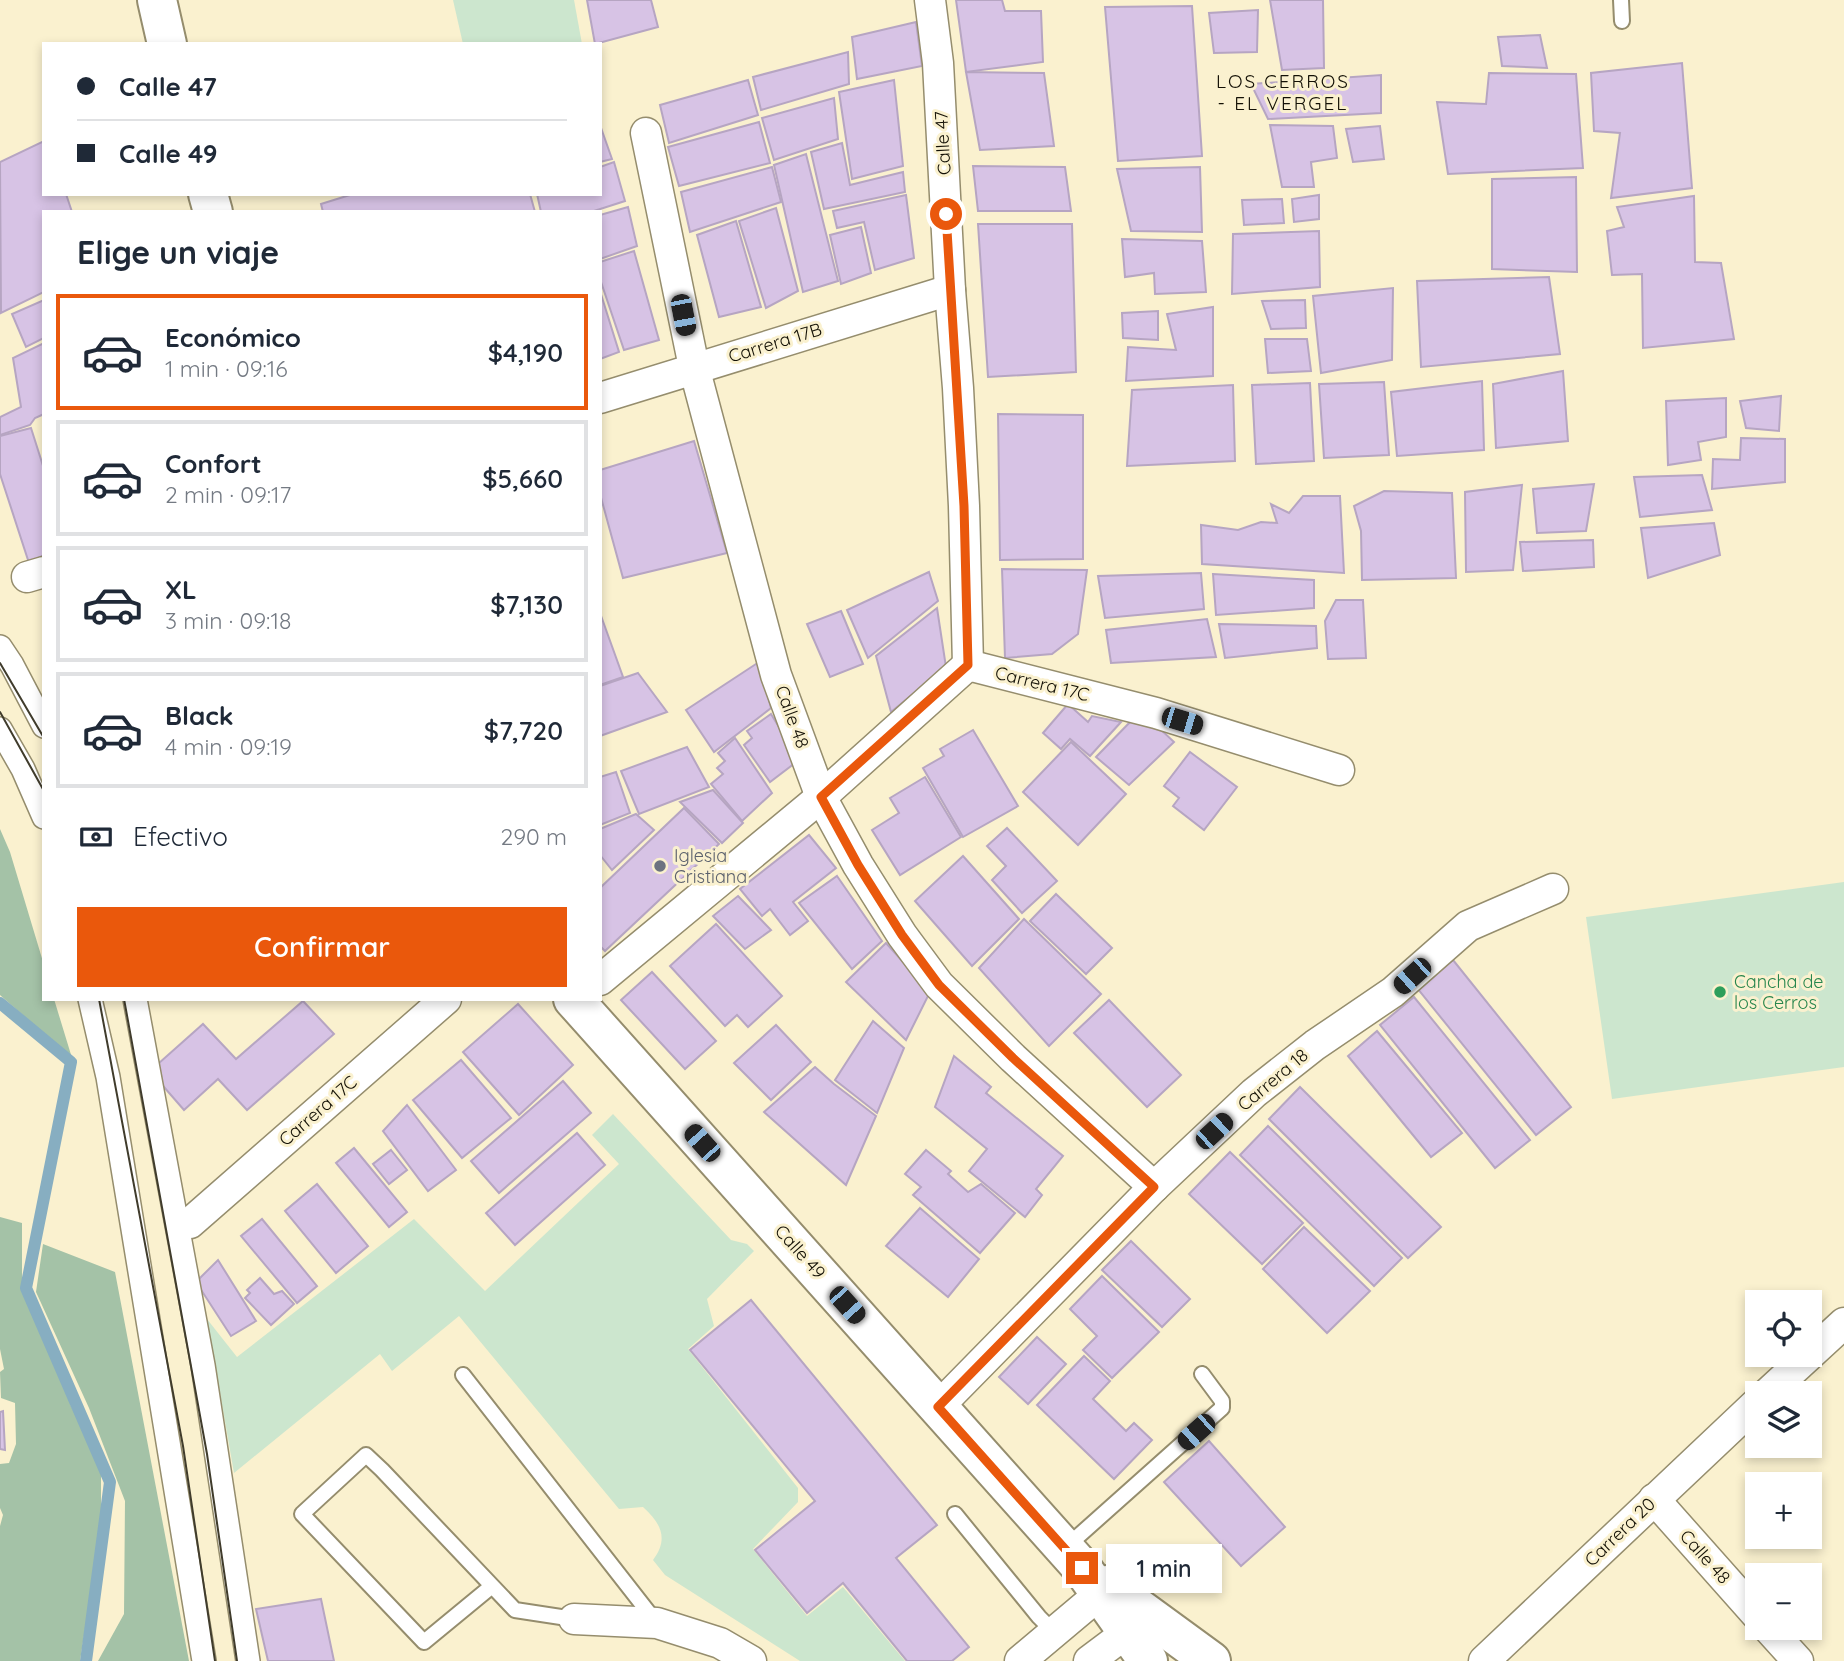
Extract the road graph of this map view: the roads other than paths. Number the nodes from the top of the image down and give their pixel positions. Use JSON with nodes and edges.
{"nodes":[{"id":1,"x":158,"y":0,"type":"edge"},
{"id":2,"x":930,"y":0,"type":"edge"},
{"id":3,"x":1621,"y":0,"type":"edge"},
{"id":4,"x":1622,"y":21,"type":"dead end"},
{"id":5,"x":167,"y":42,"type":"edge"},
{"id":6,"x":646,"y":133,"type":"dead end"},
{"id":7,"x":950,"y":289,"type":"junction"},
{"id":8,"x":694,"y":368,"type":"junction"},
{"id":9,"x":602,"y":397,"type":"edge"},
{"id":10,"x":0,"y":647,"type":"edge"},
{"id":11,"x":968,"y":665,"type":"junction"},
{"id":12,"x":42,"y":722,"type":"edge"},
{"id":13,"x":0,"y":729,"type":"edge"},
{"id":14,"x":1339,"y":770,"type":"dead end"},
{"id":15,"x":821,"y":797,"type":"junction"},
{"id":16,"x":42,"y":812,"type":"edge"},
{"id":17,"x":1553,"y":889,"type":"dead end"},
{"id":18,"x":602,"y":978,"type":"edge"},
{"id":19,"x":90,"y":1001,"type":"edge"},
{"id":20,"x":135,"y":1001,"type":"edge"},
{"id":21,"x":444,"y":1001,"type":"edge"},
{"id":22,"x":586,"y":1001,"type":"edge"},
{"id":23,"x":1154,"y":1187,"type":"junction"},
{"id":24,"x":190,"y":1223,"type":"dead end"},
{"id":25,"x":1844,"y":1323,"type":"edge"},
{"id":26,"x":1202,"y":1374,"type":"dead end"},
{"id":27,"x":463,"y":1375,"type":"dead end"},
{"id":28,"x":1781,"y":1381,"type":"edge"},
{"id":29,"x":938,"y":1407,"type":"junction"},
{"id":30,"x":1745,"y":1415,"type":"edge"},
{"id":31,"x":1654,"y":1499,"type":"junction"},
{"id":32,"x":955,"y":1514,"type":"dead end"},
{"id":33,"x":1089,"y":1574,"type":"junction"},
{"id":34,"x":492,"y":1586,"type":"junction"},
{"id":35,"x":1745,"y":1601,"type":"edge"},
{"id":36,"x":574,"y":1619,"type":"joint"},
{"id":37,"x":657,"y":1623,"type":"junction"},
{"id":38,"x":1054,"y":1632,"type":"junction"},
{"id":39,"x":1141,"y":1637,"type":"edge"},
{"id":40,"x":1779,"y":1640,"type":"edge"},
{"id":41,"x":204,"y":1661,"type":"edge"},
{"id":42,"x":248,"y":1661,"type":"edge"},
{"id":43,"x":751,"y":1661,"type":"edge"},
{"id":44,"x":1020,"y":1661,"type":"edge"},
{"id":45,"x":1089,"y":1661,"type":"edge"},
{"id":46,"x":1211,"y":1661,"type":"edge"},
{"id":47,"x":1484,"y":1661,"type":"edge"},
{"id":48,"x":1798,"y":1661,"type":"edge"}],
"edges":[{"from":1,"to":5,"type":"main road"},
{"from":2,"to":7,"type":"street","name":"Calle 47"},
{"from":3,"to":4,"type":"lane"},
{"from":6,"to":8,"type":"street","name":"Calle 48"},
{"from":7,"to":8,"type":"street","name":"Carrera 17B"},
{"from":7,"to":11,"type":"street","name":"Calle 47"},
{"from":8,"to":9,"type":"street","name":"Carrera 17B"},
{"from":8,"to":15,"type":"street","name":"Calle 48"},
{"from":10,"to":12,"type":"street"},
{"from":11,"to":14,"type":"street","name":"Carrera 17C"},
{"from":11,"to":15,"type":"street"},
{"from":13,"to":16,"type":"street"},
{"from":15,"to":18,"type":"street"},
{"from":15,"to":23,"type":"street","name":"Calle 48"},
{"from":17,"to":23,"type":"street","name":"Carrera 18"},
{"from":19,"to":41,"type":"street"},
{"from":20,"to":42,"type":"street"},
{"from":21,"to":24,"type":"street","name":"Carrera 17C"},
{"from":22,"to":29,"type":"main road","name":"Calle 49"},
{"from":23,"to":29,"type":"street","name":"Carrera 18"},
{"from":25,"to":28,"type":"street"},
{"from":26,"to":33,"type":"lane"},
{"from":27,"to":37,"type":"lane"},
{"from":29,"to":33,"type":"main road","name":"Calle 49"},
{"from":30,"to":31,"type":"street","name":"Carrera 20"},
{"from":31,"to":35,"type":"street","name":"Calle 48"},
{"from":31,"to":47,"type":"street","name":"Carrera 20"},
{"from":32,"to":38,"type":"lane"},
{"from":33,"to":38,"type":"street"},
{"from":33,"to":39,"type":"main road","name":"Calle 49"},
{"from":34,"to":34,"type":"lane"},
{"from":34,"to":36,"type":"lane"},
{"from":36,"to":37,"type":"street"},
{"from":37,"to":43,"type":"street"},
{"from":38,"to":44,"type":"street"},
{"from":39,"to":45,"type":"street"},
{"from":39,"to":46,"type":"main road","name":"Calle 49"},
{"from":40,"to":48,"type":"street"}]}
